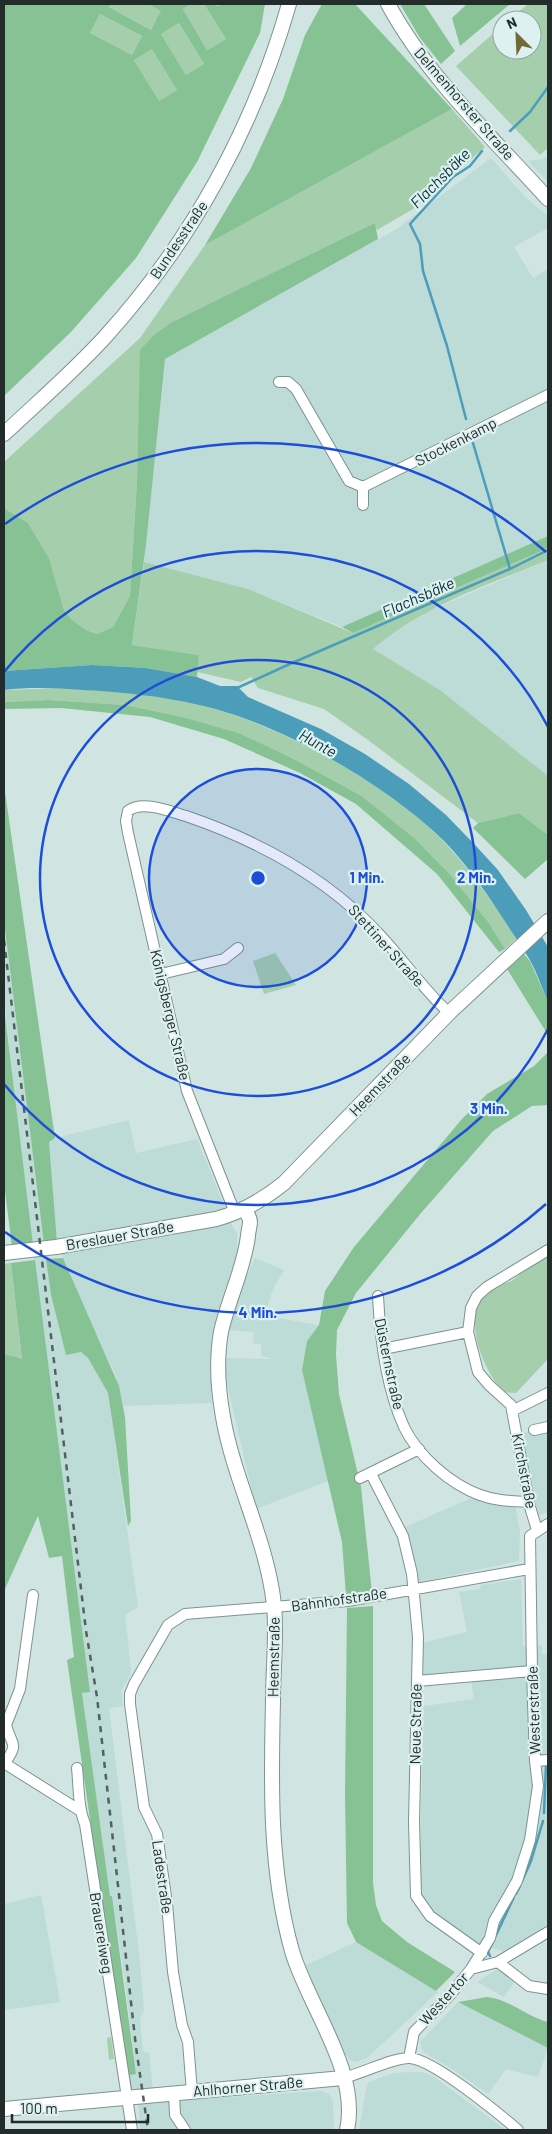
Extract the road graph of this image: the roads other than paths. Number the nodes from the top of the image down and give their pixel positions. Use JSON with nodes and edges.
{"nodes":[{"id":1,"x":289,"y":4,"type":"edge"},
{"id":2,"x":388,"y":4,"type":"edge"},
{"id":3,"x":548,"y":199,"type":"edge"},
{"id":4,"x":279,"y":382,"type":"dead end"},
{"id":5,"x":548,"y":395,"type":"edge"},
{"id":6,"x":4,"y":434,"type":"edge"},
{"id":7,"x":364,"y":487,"type":"junction"},
{"id":8,"x":363,"y":505,"type":"dead end"},
{"id":9,"x":128,"y":811,"type":"joint"},
{"id":10,"x":544,"y":925,"type":"edge"},
{"id":11,"x":238,"y":948,"type":"dead end"},
{"id":12,"x":161,"y":974,"type":"junction"},
{"id":13,"x":449,"y":1013,"type":"junction"},
{"id":14,"x":240,"y":1211,"type":"junction"},
{"id":15,"x":548,"y":1250,"type":"edge"},
{"id":16,"x":4,"y":1253,"type":"edge"},
{"id":17,"x":378,"y":1296,"type":"dead end"},
{"id":18,"x":468,"y":1332,"type":"junction"},
{"id":19,"x":383,"y":1349,"type":"junction"},
{"id":20,"x":548,"y":1393,"type":"edge"},
{"id":21,"x":512,"y":1411,"type":"junction"},
{"id":22,"x":548,"y":1427,"type":"edge"},
{"id":23,"x":534,"y":1430,"type":"dead end"},
{"id":24,"x":419,"y":1449,"type":"junction"},
{"id":25,"x":372,"y":1474,"type":"junction"},
{"id":26,"x":360,"y":1478,"type":"dead end"},
{"id":27,"x":529,"y":1502,"type":"junction"},
{"id":28,"x":548,"y":1524,"type":"edge"},
{"id":29,"x":537,"y":1530,"type":"junction"},
{"id":30,"x":529,"y":1569,"type":"junction"},
{"id":31,"x":414,"y":1589,"type":"junction"},
{"id":32,"x":33,"y":1595,"type":"dead end"},
{"id":33,"x":274,"y":1608,"type":"junction"},
{"id":34,"x":144,"y":1666,"type":"joint"},
{"id":35,"x":532,"y":1671,"type":"junction"},
{"id":36,"x":417,"y":1681,"type":"junction"},
{"id":37,"x":548,"y":1760,"type":"edge"},
{"id":38,"x":535,"y":1761,"type":"junction"},
{"id":39,"x":4,"y":1763,"type":"edge"},
{"id":40,"x":77,"y":1768,"type":"dead end"},
{"id":41,"x":79,"y":1810,"type":"junction"},
{"id":42,"x":548,"y":1932,"type":"edge"},
{"id":43,"x":482,"y":1953,"type":"junction"},
{"id":44,"x":498,"y":1962,"type":"junction"},
{"id":45,"x":471,"y":1969,"type":"junction"},
{"id":46,"x":548,"y":1988,"type":"edge"},
{"id":47,"x":409,"y":2058,"type":"junction"},
{"id":48,"x":344,"y":2078,"type":"junction"},
{"id":49,"x":192,"y":2092,"type":"junction"},
{"id":50,"x":174,"y":2094,"type":"junction"},
{"id":51,"x":127,"y":2098,"type":"junction"},
{"id":52,"x":4,"y":2109,"type":"edge"},
{"id":53,"x":132,"y":2130,"type":"edge"},
{"id":54,"x":185,"y":2130,"type":"edge"},
{"id":55,"x":347,"y":2130,"type":"edge"},
{"id":56,"x":518,"y":2130,"type":"edge"}],
"edges":[{"from":1,"to":6,"type":"street","name":"Bundesstraße"},
{"from":2,"to":3,"type":"street","name":"Delmenhorster Straße"},
{"from":4,"to":7,"type":"street"},
{"from":5,"to":7,"type":"street","name":"Stockenkamp"},
{"from":7,"to":8,"type":"street"},
{"from":9,"to":12,"type":"street","name":"Königsberger Straße"},
{"from":9,"to":13,"type":"street","name":"Stettiner Straße"},
{"from":10,"to":13,"type":"street","name":"Heemstraße"},
{"from":11,"to":12,"type":"street"},
{"from":12,"to":14,"type":"street","name":"Königsberger Straße"},
{"from":13,"to":14,"type":"street","name":"Heemstraße"},
{"from":14,"to":16,"type":"street","name":"Breslauer Straße"},
{"from":14,"to":33,"type":"street","name":"Heemstraße"},
{"from":15,"to":18,"type":"street"},
{"from":17,"to":19,"type":"street","name":"Düsternstraße"},
{"from":18,"to":19,"type":"street"},
{"from":18,"to":21,"type":"street"},
{"from":19,"to":24,"type":"street","name":"Düsternstraße"},
{"from":20,"to":21,"type":"street"},
{"from":21,"to":27,"type":"street","name":"Kirchstraße"},
{"from":22,"to":23,"type":"street"},
{"from":24,"to":25,"type":"street"},
{"from":24,"to":27,"type":"street","name":"Düsternstraße"},
{"from":25,"to":26,"type":"street"},
{"from":25,"to":31,"type":"street","name":"Neue Straße"},
{"from":27,"to":29,"type":"street","name":"Kirchstraße"},
{"from":28,"to":29,"type":"street"},
{"from":29,"to":30,"type":"street","name":"Westerstraße"},
{"from":30,"to":31,"type":"street","name":"Bahnhofstraße"},
{"from":30,"to":35,"type":"street","name":"Westerstraße"},
{"from":31,"to":33,"type":"street","name":"Bahnhofstraße"},
{"from":31,"to":36,"type":"street","name":"Neue Straße"},
{"from":32,"to":39,"type":"street"},
{"from":33,"to":34,"type":"street","name":"Bahnhofstraße"},
{"from":33,"to":48,"type":"street","name":"Heemstraße"},
{"from":34,"to":49,"type":"street","name":"Ladestraße"},
{"from":35,"to":36,"type":"street"},
{"from":35,"to":38,"type":"street","name":"Westerstraße"},
{"from":36,"to":43,"type":"street","name":"Neue Straße"},
{"from":37,"to":38,"type":"street"},
{"from":38,"to":43,"type":"street","name":"Westerstraße"},
{"from":39,"to":41,"type":"street"},
{"from":40,"to":41,"type":"street","name":"Brauereiweg"},
{"from":41,"to":51,"type":"street","name":"Brauereiweg"},
{"from":42,"to":44,"type":"street"},
{"from":43,"to":45,"type":"street","name":"Westerstraße"},
{"from":44,"to":45,"type":"street"},
{"from":44,"to":46,"type":"street"},
{"from":45,"to":47,"type":"street","name":"Westertor"},
{"from":47,"to":48,"type":"street"},
{"from":47,"to":56,"type":"street"},
{"from":48,"to":49,"type":"street","name":"Ahlhorner Straße"},
{"from":48,"to":55,"type":"street","name":"Heemstraße"},
{"from":49,"to":50,"type":"street","name":"Ahlhorner Straße"},
{"from":50,"to":51,"type":"street","name":"Ahlhorner Straße"},
{"from":50,"to":54,"type":"street"},
{"from":51,"to":52,"type":"street","name":"Ahlhorner Straße"},
{"from":51,"to":53,"type":"street","name":"Brauereiweg"}]}
